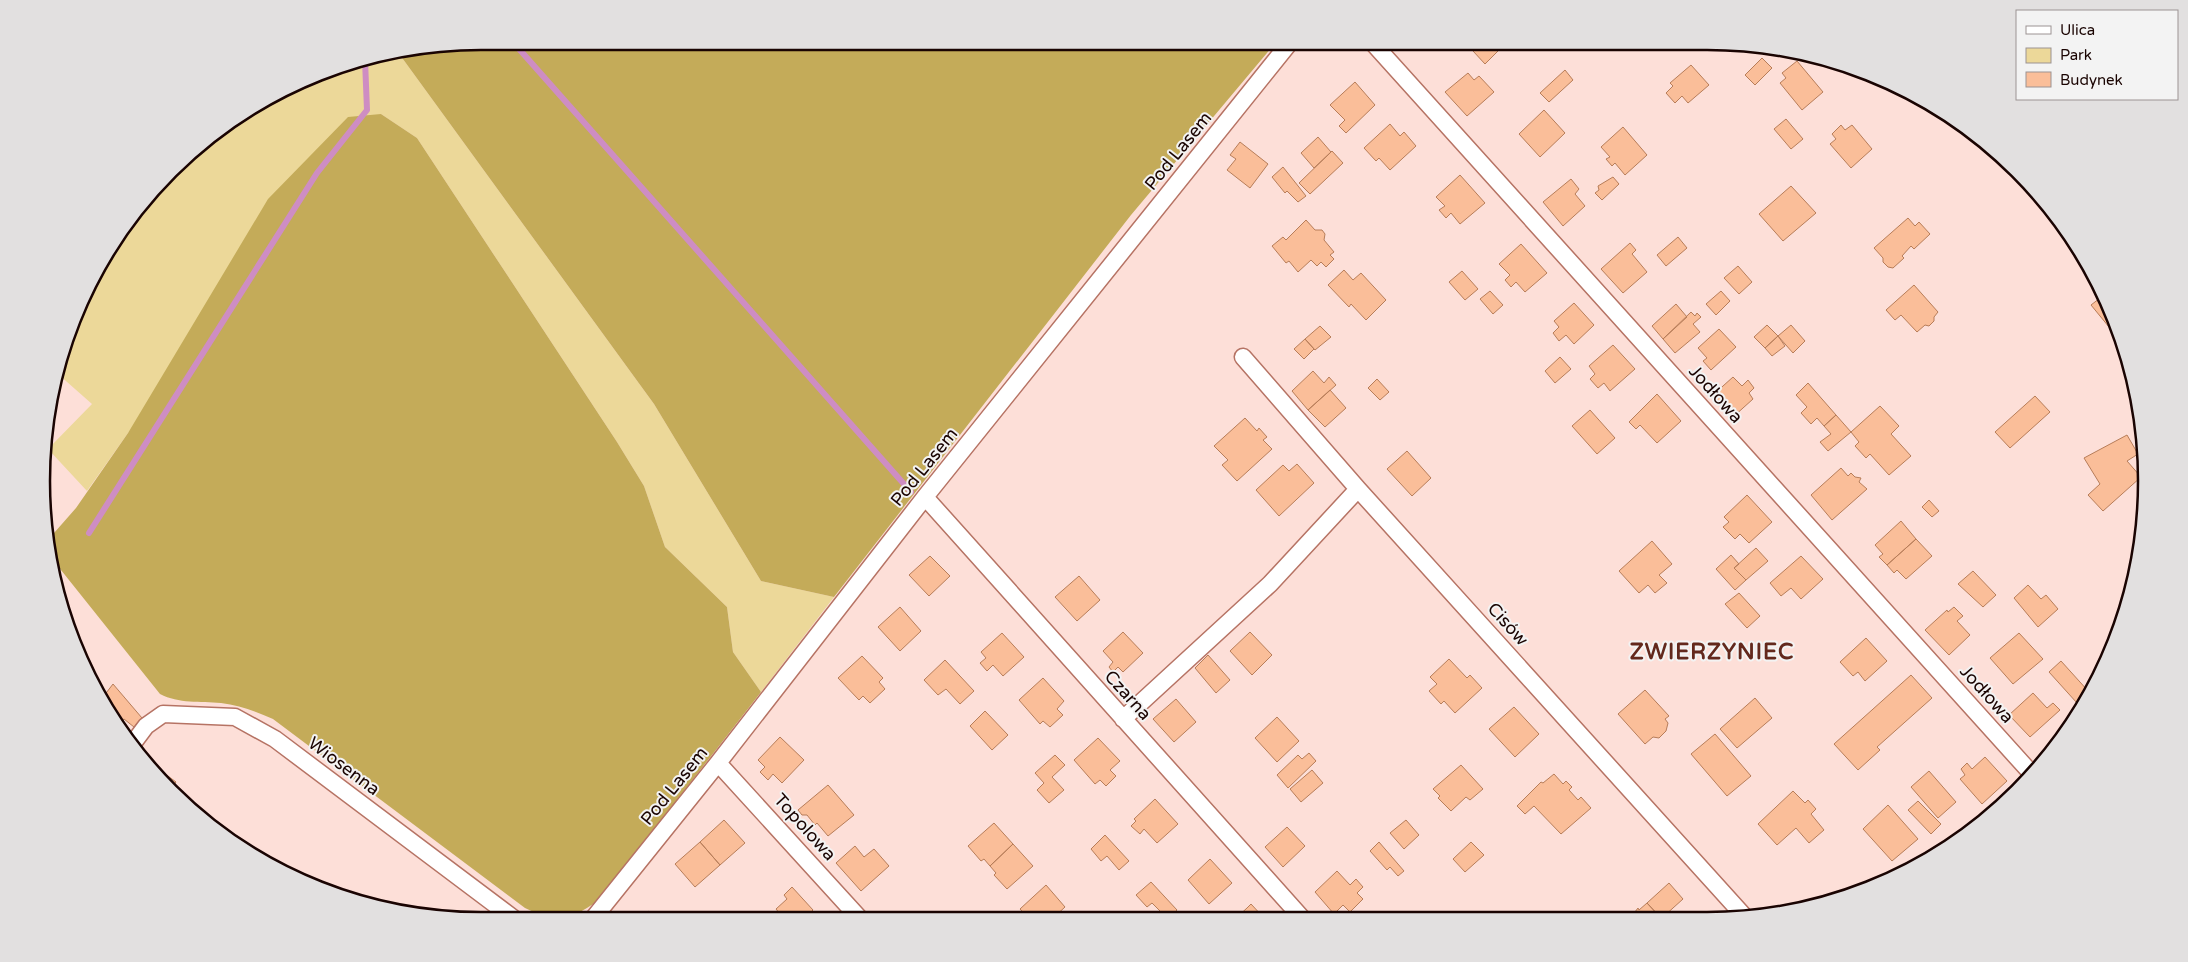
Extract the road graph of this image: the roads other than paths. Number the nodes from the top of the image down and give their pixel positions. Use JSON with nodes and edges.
{"nodes":[{"id":1,"x":1284,"y":50,"type":"edge"},
{"id":2,"x":1380,"y":50,"type":"edge"},
{"id":3,"x":1243,"y":357,"type":"dead end"},
{"id":4,"x":1358,"y":489,"type":"junction"},
{"id":5,"x":926,"y":497,"type":"junction"},
{"id":6,"x":1123,"y":719,"type":"junction"},
{"id":7,"x":136,"y":739,"type":"edge"},
{"id":8,"x":718,"y":763,"type":"junction"},
{"id":9,"x":2027,"y":769,"type":"edge"},
{"id":10,"x":1739,"y":911,"type":"edge"},
{"id":11,"x":505,"y":912,"type":"edge"},
{"id":12,"x":598,"y":912,"type":"edge"},
{"id":13,"x":854,"y":912,"type":"edge"},
{"id":14,"x":1297,"y":912,"type":"edge"}],
"edges":[{"from":1,"to":5,"type":"street","name":"Pod Lasem"},
{"from":2,"to":9,"type":"street","name":"Jodłowa"},
{"from":3,"to":4,"type":"street","name":"Cisów"},
{"from":4,"to":6,"type":"street"},
{"from":4,"to":10,"type":"street","name":"Cisów"},
{"from":5,"to":6,"type":"street","name":"Czarna"},
{"from":5,"to":8,"type":"street","name":"Pod Lasem"},
{"from":6,"to":14,"type":"street","name":"Czarna"},
{"from":7,"to":11,"type":"street","name":"Wiosenna"},
{"from":8,"to":12,"type":"street","name":"Pod Lasem"},
{"from":8,"to":13,"type":"street","name":"Topolowa"}]}
